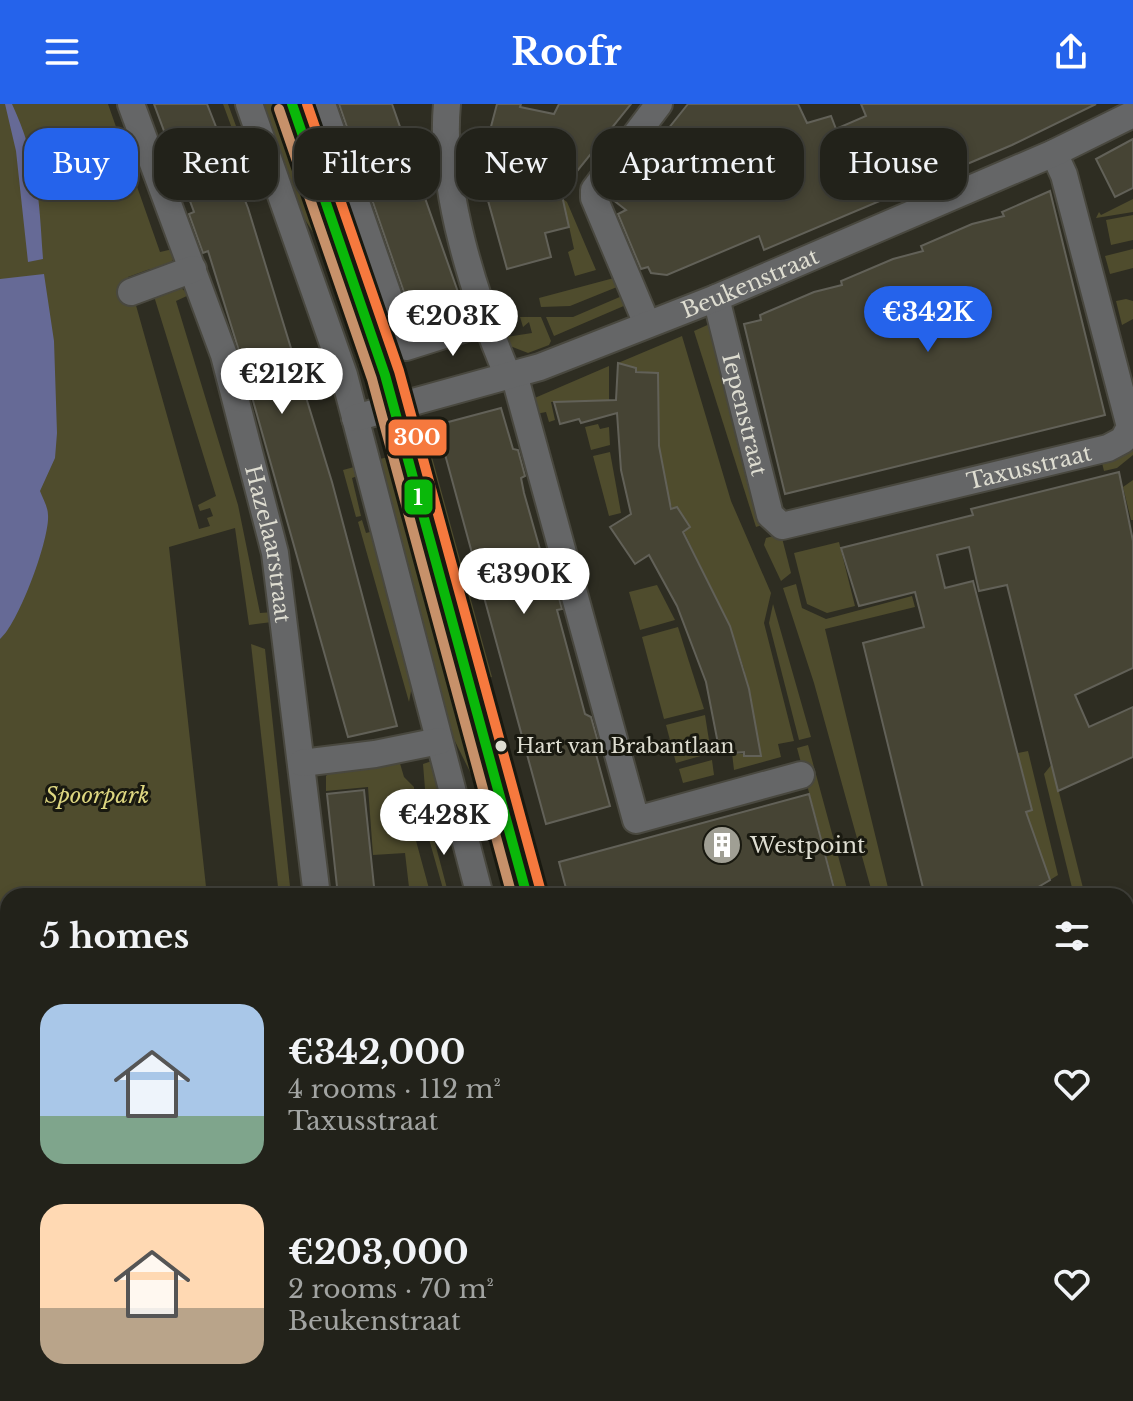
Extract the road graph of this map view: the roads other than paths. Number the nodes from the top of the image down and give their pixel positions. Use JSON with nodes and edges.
{"nodes":[{"id":1,"x":131,"y":104,"type":"edge"},
{"id":2,"x":249,"y":104,"type":"edge"},
{"id":3,"x":292,"y":104,"type":"edge"},
{"id":4,"x":322,"y":104,"type":"edge"},
{"id":5,"x":447,"y":104,"type":"edge"},
{"id":6,"x":659,"y":104,"type":"edge"},
{"id":7,"x":1133,"y":114,"type":"edge"},
{"id":8,"x":1054,"y":153,"type":"junction"},
{"id":9,"x":193,"y":269,"type":"junction"},
{"id":10,"x":131,"y":292,"type":"dead end"},
{"id":11,"x":716,"y":298,"type":"junction"},
{"id":12,"x":485,"y":322,"type":"junction"},
{"id":13,"x":647,"y":324,"type":"junction"},
{"id":14,"x":511,"y":375,"type":"junction"},
{"id":15,"x":394,"y":408,"type":"junction"},
{"id":16,"x":355,"y":418,"type":"junction"},
{"id":17,"x":782,"y":526,"type":"joint"},
{"id":18,"x":439,"y":741,"type":"junction"},
{"id":19,"x":302,"y":763,"type":"junction"},
{"id":20,"x":801,"y":775,"type":"dead end"},
{"id":21,"x":316,"y":888,"type":"edge"},
{"id":22,"x":478,"y":888,"type":"edge"},
{"id":23,"x":525,"y":888,"type":"edge"}],
"edges":[{"from":1,"to":9,"type":"street","name":"Hazelaarstraat"},
{"from":2,"to":16,"type":"street"},
{"from":3,"to":15,"type":"street"},
{"from":4,"to":12,"type":"street"},
{"from":5,"to":12,"type":"street"},
{"from":6,"to":13,"type":"street"},
{"from":7,"to":8,"type":"street","name":"Beukenstraat"},
{"from":8,"to":11,"type":"street","name":"Beukenstraat"},
{"from":8,"to":17,"type":"street","name":"Taxusstraat"},
{"from":9,"to":10,"type":"street"},
{"from":9,"to":19,"type":"street","name":"Hazelaarstraat"},
{"from":11,"to":13,"type":"street","name":"Beukenstraat"},
{"from":11,"to":17,"type":"street","name":"Iepenstraat"},
{"from":12,"to":14,"type":"street"},
{"from":13,"to":14,"type":"street","name":"Beukenstraat"},
{"from":14,"to":15,"type":"street","name":"Beukenstraat"},
{"from":14,"to":20,"type":"street"},
{"from":15,"to":16,"type":"street","name":"Beukenstraat"},
{"from":15,"to":23,"type":"street"},
{"from":16,"to":18,"type":"street"},
{"from":18,"to":19,"type":"street"},
{"from":18,"to":22,"type":"street"},
{"from":19,"to":21,"type":"street","name":"Hazelaarstraat"}]}
